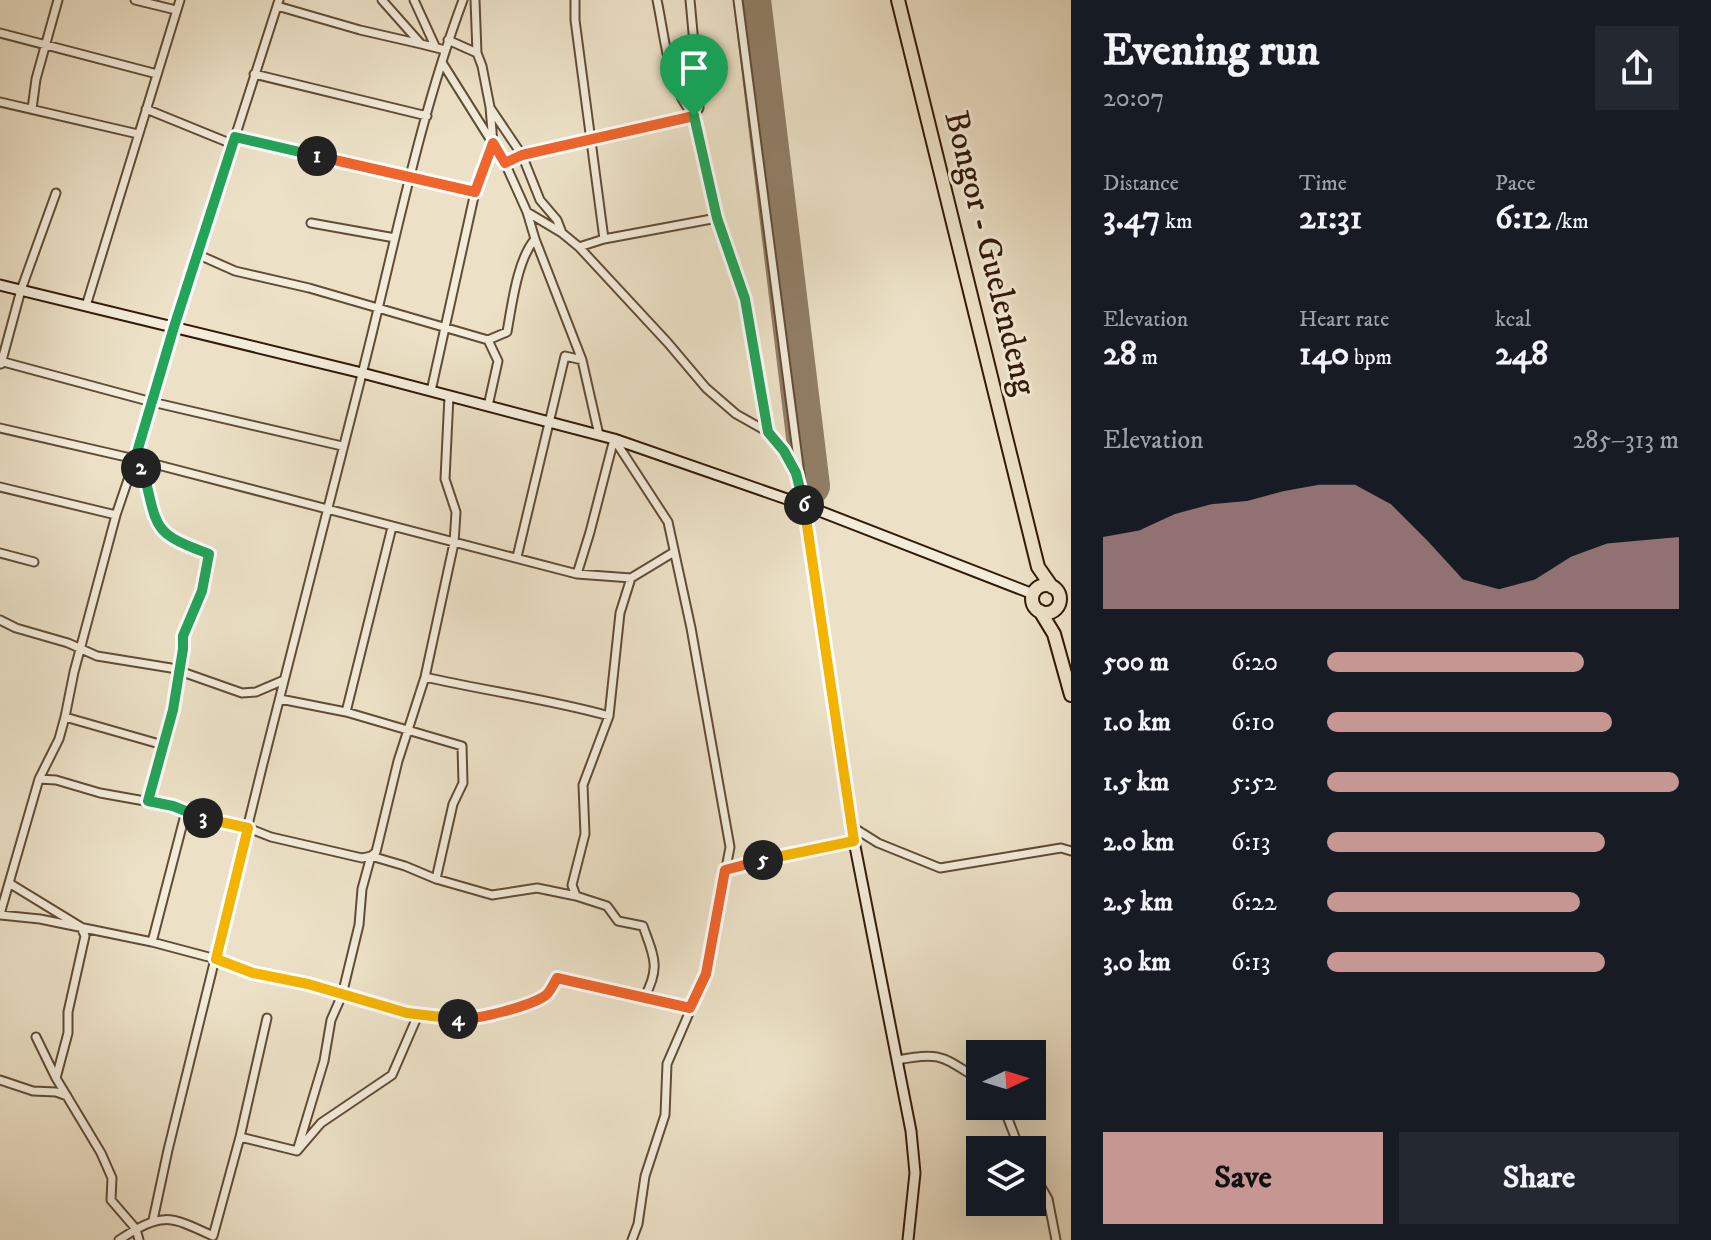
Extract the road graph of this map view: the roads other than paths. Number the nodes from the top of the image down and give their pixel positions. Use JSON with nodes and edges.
{"nodes":[{"id":1,"x":58,"y":0,"type":"edge"},
{"id":2,"x":135,"y":0,"type":"edge"},
{"id":3,"x":180,"y":0,"type":"edge"},
{"id":4,"x":382,"y":0,"type":"edge"},
{"id":5,"x":414,"y":0,"type":"edge"},
{"id":6,"x":463,"y":0,"type":"edge"},
{"id":7,"x":475,"y":0,"type":"edge"},
{"id":8,"x":575,"y":0,"type":"edge"},
{"id":9,"x":657,"y":0,"type":"edge"},
{"id":10,"x":690,"y":0,"type":"edge"},
{"id":11,"x":738,"y":0,"type":"edge"},
{"id":12,"x":898,"y":0,"type":"edge"},
{"id":13,"x":278,"y":3,"type":"edge"},
{"id":14,"x":176,"y":10,"type":"junction"},
{"id":15,"x":0,"y":33,"type":"edge"},
{"id":16,"x":448,"y":40,"type":"junction"},
{"id":17,"x":46,"y":43,"type":"junction"},
{"id":18,"x":421,"y":44,"type":"junction"},
{"id":19,"x":435,"y":46,"type":"junction"},
{"id":20,"x":445,"y":50,"type":"junction"},
{"id":21,"x":477,"y":53,"type":"junction"},
{"id":22,"x":443,"y":64,"type":"junction"},
{"id":23,"x":157,"y":74,"type":"junction"},
{"id":24,"x":254,"y":74,"type":"junction"},
{"id":25,"x":0,"y":102,"type":"edge"},
{"id":26,"x":490,"y":107,"type":"junction"},
{"id":27,"x":32,"y":109,"type":"junction"},
{"id":28,"x":146,"y":109,"type":"junction"},
{"id":29,"x":427,"y":116,"type":"junction"},
{"id":30,"x":694,"y":116,"type":"junction"},
{"id":31,"x":138,"y":134,"type":"junction"},
{"id":32,"x":592,"y":139,"type":"junction"},
{"id":33,"x":234,"y":140,"type":"junction"},
{"id":34,"x":493,"y":143,"type":"junction"},
{"id":35,"x":522,"y":155,"type":"junction"},
{"id":36,"x":505,"y":163,"type":"junction"},
{"id":37,"x":411,"y":177,"type":"junction"},
{"id":38,"x":475,"y":192,"type":"junction"},
{"id":39,"x":56,"y":193,"type":"dead end"},
{"id":40,"x":527,"y":212,"type":"junction"},
{"id":41,"x":717,"y":218,"type":"junction"},
{"id":42,"x":311,"y":223,"type":"dead end"},
{"id":43,"x":562,"y":233,"type":"junction"},
{"id":44,"x":395,"y":238,"type":"junction"},
{"id":45,"x":535,"y":239,"type":"junction"},
{"id":46,"x":604,"y":239,"type":"junction"},
{"id":47,"x":579,"y":247,"type":"junction"},
{"id":48,"x":199,"y":255,"type":"junction"},
{"id":49,"x":0,"y":285,"type":"edge"},
{"id":50,"x":21,"y":290,"type":"junction"},
{"id":51,"x":86,"y":306,"type":"junction"},
{"id":52,"x":377,"y":308,"type":"junction"},
{"id":53,"x":444,"y":326,"type":"junction"},
{"id":54,"x":174,"y":327,"type":"junction"},
{"id":55,"x":488,"y":340,"type":"junction"},
{"id":56,"x":582,"y":360,"type":"junction"},
{"id":57,"x":0,"y":363,"type":"edge"},
{"id":58,"x":362,"y":373,"type":"junction"},
{"id":59,"x":431,"y":391,"type":"junction"},
{"id":60,"x":449,"y":396,"type":"junction"},
{"id":61,"x":152,"y":402,"type":"junction"},
{"id":62,"x":488,"y":406,"type":"junction"},
{"id":63,"x":550,"y":422,"type":"junction"},
{"id":64,"x":0,"y":428,"type":"edge"},
{"id":65,"x":768,"y":432,"type":"junction"},
{"id":66,"x":599,"y":435,"type":"junction"},
{"id":67,"x":614,"y":439,"type":"junction"},
{"id":68,"x":342,"y":446,"type":"junction"},
{"id":69,"x":135,"y":459,"type":"junction"},
{"id":70,"x":0,"y":487,"type":"edge"},
{"id":71,"x":804,"y":505,"type":"junction"},
{"id":72,"x":326,"y":511,"type":"junction"},
{"id":73,"x":116,"y":515,"type":"junction"},
{"id":74,"x":392,"y":527,"type":"junction"},
{"id":75,"x":454,"y":543,"type":"junction"},
{"id":76,"x":674,"y":552,"type":"junction"},
{"id":77,"x":0,"y":553,"type":"edge"},
{"id":78,"x":517,"y":557,"type":"junction"},
{"id":79,"x":34,"y":562,"type":"dead end"},
{"id":80,"x":1038,"y":567,"type":"junction"},
{"id":81,"x":577,"y":574,"type":"junction"},
{"id":82,"x":631,"y":578,"type":"junction"},
{"id":83,"x":1052,"y":587,"type":"junction"},
{"id":84,"x":1035,"y":592,"type":"junction"},
{"id":85,"x":1058,"y":606,"type":"junction"},
{"id":86,"x":1040,"y":611,"type":"junction"},
{"id":87,"x":0,"y":620,"type":"edge"},
{"id":88,"x":1054,"y":634,"type":"junction"},
{"id":89,"x":81,"y":650,"type":"junction"},
{"id":90,"x":1067,"y":666,"type":"edge"},
{"id":91,"x":180,"y":672,"type":"junction"},
{"id":92,"x":425,"y":677,"type":"junction"},
{"id":93,"x":284,"y":680,"type":"junction"},
{"id":94,"x":1071,"y":695,"type":"edge"},
{"id":95,"x":280,"y":699,"type":"junction"},
{"id":96,"x":346,"y":712,"type":"junction"},
{"id":97,"x":609,"y":716,"type":"junction"},
{"id":98,"x":65,"y":717,"type":"junction"},
{"id":99,"x":407,"y":731,"type":"junction"},
{"id":100,"x":163,"y":745,"type":"junction"},
{"id":101,"x":39,"y":779,"type":"junction"},
{"id":102,"x":148,"y":801,"type":"junction"},
{"id":103,"x":186,"y":811,"type":"junction"},
{"id":104,"x":851,"y":826,"type":"junction"},
{"id":105,"x":248,"y":828,"type":"junction"},
{"id":106,"x":854,"y":841,"type":"junction"},
{"id":107,"x":1071,"y":851,"type":"edge"},
{"id":108,"x":371,"y":856,"type":"junction"},
{"id":109,"x":725,"y":870,"type":"junction"},
{"id":110,"x":436,"y":879,"type":"junction"},
{"id":111,"x":9,"y":883,"type":"junction"},
{"id":112,"x":576,"y":896,"type":"junction"},
{"id":113,"x":0,"y":915,"type":"edge"},
{"id":114,"x":81,"y":927,"type":"junction"},
{"id":115,"x":152,"y":942,"type":"junction"},
{"id":116,"x":216,"y":959,"type":"junction"},
{"id":117,"x":342,"y":995,"type":"junction"},
{"id":118,"x":644,"y":998,"type":"junction"},
{"id":119,"x":690,"y":1008,"type":"junction"},
{"id":120,"x":418,"y":1015,"type":"junction"},
{"id":121,"x":267,"y":1018,"type":"dead end"},
{"id":122,"x":36,"y":1037,"type":"dead end"},
{"id":123,"x":897,"y":1060,"type":"junction"},
{"id":124,"x":966,"y":1072,"type":"edge"},
{"id":125,"x":56,"y":1078,"type":"junction"},
{"id":126,"x":0,"y":1080,"type":"edge"},
{"id":127,"x":67,"y":1096,"type":"junction"},
{"id":128,"x":240,"y":1137,"type":"junction"},
{"id":129,"x":297,"y":1151,"type":"junction"},
{"id":130,"x":1046,"y":1196,"type":"edge"},
{"id":131,"x":153,"y":1220,"type":"junction"},
{"id":132,"x":136,"y":1229,"type":"junction"},
{"id":133,"x":119,"y":1240,"type":"edge"},
{"id":134,"x":139,"y":1240,"type":"edge"},
{"id":135,"x":632,"y":1240,"type":"edge"},
{"id":136,"x":908,"y":1240,"type":"edge"},
{"id":137,"x":1056,"y":1240,"type":"edge"}],
"edges":[{"from":1,"to":17,"type":"street"},
{"from":2,"to":14,"type":"street"},
{"from":3,"to":14,"type":"street"},
{"from":4,"to":18,"type":"street"},
{"from":5,"to":19,"type":"street"},
{"from":6,"to":16,"type":"street"},
{"from":7,"to":21,"type":"street"},
{"from":8,"to":32,"type":"street"},
{"from":9,"to":30,"type":"street"},
{"from":10,"to":30,"type":"street"},
{"from":11,"to":71,"type":"street"},
{"from":12,"to":80,"type":"highway","name":"Bongor - Guelendeng"},
{"from":13,"to":18,"type":"street"},
{"from":13,"to":24,"type":"street"},
{"from":14,"to":23,"type":"street"},
{"from":15,"to":17,"type":"street"},
{"from":16,"to":20,"type":"street"},
{"from":16,"to":21,"type":"street"},
{"from":17,"to":23,"type":"street"},
{"from":17,"to":27,"type":"street"},
{"from":18,"to":19,"type":"street"},
{"from":19,"to":20,"type":"street"},
{"from":20,"to":22,"type":"street"},
{"from":21,"to":26,"type":"street"},
{"from":22,"to":29,"type":"street"},
{"from":22,"to":34,"type":"street"},
{"from":23,"to":28,"type":"street"},
{"from":24,"to":29,"type":"street"},
{"from":24,"to":33,"type":"street"},
{"from":25,"to":27,"type":"street"},
{"from":26,"to":34,"type":"street"},
{"from":26,"to":35,"type":"street"},
{"from":27,"to":31,"type":"street"},
{"from":28,"to":31,"type":"street"},
{"from":28,"to":33,"type":"street"},
{"from":29,"to":37,"type":"street"},
{"from":30,"to":32,"type":"street"},
{"from":30,"to":41,"type":"street"},
{"from":31,"to":51,"type":"street"},
{"from":32,"to":35,"type":"street"},
{"from":32,"to":46,"type":"street"},
{"from":33,"to":37,"type":"street"},
{"from":33,"to":48,"type":"street"},
{"from":34,"to":36,"type":"street"},
{"from":34,"to":38,"type":"street"},
{"from":35,"to":36,"type":"street"},
{"from":35,"to":43,"type":"street"},
{"from":36,"to":40,"type":"street"},
{"from":37,"to":38,"type":"street"},
{"from":37,"to":44,"type":"street"},
{"from":38,"to":53,"type":"street"},
{"from":39,"to":50,"type":"street"},
{"from":40,"to":43,"type":"street"},
{"from":40,"to":45,"type":"street"},
{"from":41,"to":46,"type":"street"},
{"from":41,"to":65,"type":"street"},
{"from":42,"to":44,"type":"street"},
{"from":43,"to":47,"type":"street"},
{"from":44,"to":52,"type":"street"},
{"from":45,"to":55,"type":"street"},
{"from":45,"to":56,"type":"street"},
{"from":46,"to":47,"type":"street"},
{"from":47,"to":65,"type":"street"},
{"from":48,"to":52,"type":"street"},
{"from":48,"to":54,"type":"street"},
{"from":49,"to":50,"type":"street"},
{"from":50,"to":51,"type":"street"},
{"from":50,"to":57,"type":"street"},
{"from":51,"to":54,"type":"street"},
{"from":52,"to":53,"type":"street"},
{"from":52,"to":58,"type":"street"},
{"from":53,"to":55,"type":"street"},
{"from":53,"to":59,"type":"street"},
{"from":54,"to":58,"type":"street"},
{"from":54,"to":61,"type":"street"},
{"from":55,"to":62,"type":"street"},
{"from":56,"to":63,"type":"street"},
{"from":56,"to":66,"type":"street"},
{"from":57,"to":61,"type":"street"},
{"from":58,"to":59,"type":"street"},
{"from":58,"to":68,"type":"street"},
{"from":59,"to":60,"type":"street"},
{"from":60,"to":62,"type":"street"},
{"from":60,"to":75,"type":"street"},
{"from":61,"to":68,"type":"street"},
{"from":61,"to":69,"type":"street"},
{"from":62,"to":63,"type":"street"},
{"from":63,"to":66,"type":"street"},
{"from":63,"to":78,"type":"street"},
{"from":64,"to":69,"type":"street"},
{"from":65,"to":71,"type":"street"},
{"from":66,"to":67,"type":"street"},
{"from":67,"to":71,"type":"street"},
{"from":67,"to":76,"type":"street"},
{"from":67,"to":81,"type":"street"},
{"from":68,"to":72,"type":"street"},
{"from":69,"to":72,"type":"street"},
{"from":69,"to":73,"type":"street"},
{"from":69,"to":91,"type":"street"},
{"from":70,"to":73,"type":"street"},
{"from":71,"to":84,"type":"street"},
{"from":71,"to":104,"type":"street"},
{"from":72,"to":74,"type":"street"},
{"from":72,"to":93,"type":"street"},
{"from":73,"to":89,"type":"street"},
{"from":74,"to":75,"type":"street"},
{"from":74,"to":96,"type":"street"},
{"from":75,"to":78,"type":"street"},
{"from":75,"to":92,"type":"street"},
{"from":76,"to":82,"type":"street"},
{"from":76,"to":109,"type":"street"},
{"from":77,"to":79,"type":"street"},
{"from":78,"to":81,"type":"street"},
{"from":80,"to":83,"type":"highway","name":"Bongor - Guelendeng"},
{"from":80,"to":84,"type":"highway","name":"Bongor - Guelendeng"},
{"from":81,"to":82,"type":"street"},
{"from":82,"to":97,"type":"street"},
{"from":83,"to":84,"type":"highway"},
{"from":83,"to":85,"type":"highway"},
{"from":84,"to":86,"type":"highway"},
{"from":85,"to":86,"type":"highway"},
{"from":85,"to":88,"type":"highway"},
{"from":86,"to":88,"type":"highway"},
{"from":87,"to":89,"type":"street"},
{"from":88,"to":90,"type":"highway"},
{"from":89,"to":91,"type":"street"},
{"from":89,"to":98,"type":"street"},
{"from":90,"to":94,"type":"highway"},
{"from":91,"to":93,"type":"street"},
{"from":91,"to":100,"type":"street"},
{"from":92,"to":97,"type":"street"},
{"from":92,"to":99,"type":"street"},
{"from":93,"to":95,"type":"street"},
{"from":95,"to":96,"type":"street"},
{"from":95,"to":105,"type":"street"},
{"from":96,"to":99,"type":"street"},
{"from":97,"to":112,"type":"street"},
{"from":98,"to":100,"type":"street"},
{"from":98,"to":101,"type":"street"},
{"from":99,"to":108,"type":"street"},
{"from":99,"to":110,"type":"street"},
{"from":100,"to":102,"type":"street"},
{"from":101,"to":102,"type":"street"},
{"from":101,"to":111,"type":"street"},
{"from":102,"to":103,"type":"street"},
{"from":103,"to":105,"type":"street"},
{"from":103,"to":115,"type":"street"},
{"from":104,"to":106,"type":"street"},
{"from":104,"to":107,"type":"street"},
{"from":105,"to":108,"type":"street"},
{"from":105,"to":116,"type":"street"},
{"from":106,"to":109,"type":"street"},
{"from":106,"to":123,"type":"street"},
{"from":108,"to":110,"type":"street"},
{"from":108,"to":117,"type":"street"},
{"from":109,"to":119,"type":"street"},
{"from":110,"to":112,"type":"street"},
{"from":111,"to":113,"type":"street"},
{"from":111,"to":114,"type":"street"},
{"from":112,"to":118,"type":"street"},
{"from":113,"to":114,"type":"street"},
{"from":114,"to":115,"type":"street"},
{"from":114,"to":125,"type":"street"},
{"from":115,"to":116,"type":"street"},
{"from":116,"to":117,"type":"street"},
{"from":116,"to":131,"type":"street"},
{"from":117,"to":120,"type":"street"},
{"from":117,"to":129,"type":"street"},
{"from":118,"to":119,"type":"street"},
{"from":118,"to":120,"type":"street"},
{"from":119,"to":135,"type":"street"},
{"from":120,"to":129,"type":"street"},
{"from":121,"to":128,"type":"street"},
{"from":122,"to":125,"type":"street"},
{"from":123,"to":124,"type":"street"},
{"from":123,"to":136,"type":"street"},
{"from":125,"to":127,"type":"street"},
{"from":126,"to":127,"type":"street"},
{"from":127,"to":132,"type":"street"},
{"from":128,"to":129,"type":"street"},
{"from":128,"to":131,"type":"street"},
{"from":130,"to":137,"type":"street"},
{"from":131,"to":132,"type":"street"},
{"from":132,"to":133,"type":"street"},
{"from":132,"to":134,"type":"street"}]}
